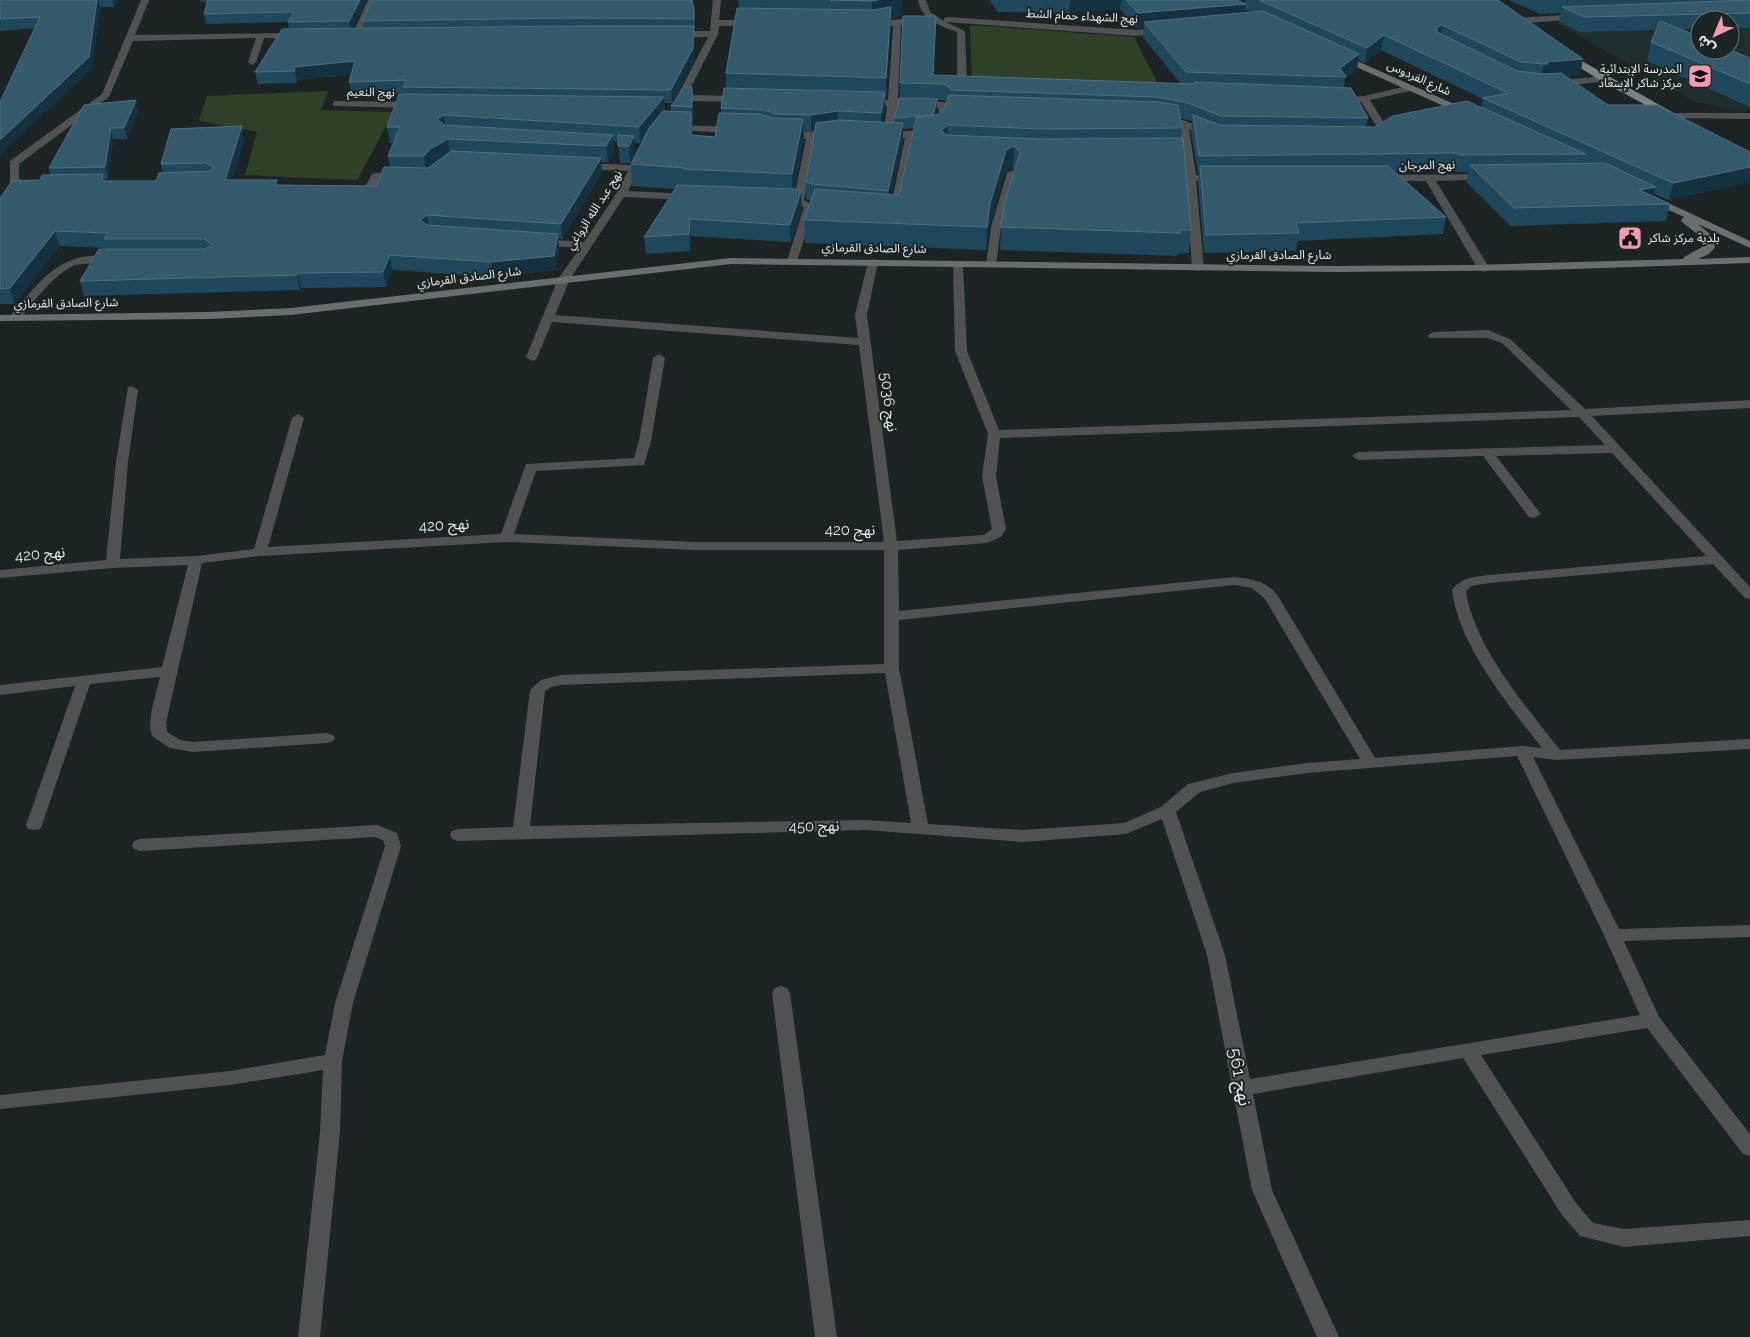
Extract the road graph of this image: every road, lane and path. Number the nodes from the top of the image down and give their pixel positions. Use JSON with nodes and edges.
{"nodes":[{"id":1,"x":144,"y":0,"type":"edge"},
{"id":2,"x":372,"y":0,"type":"edge"},
{"id":3,"x":718,"y":0,"type":"edge"},
{"id":4,"x":922,"y":0,"type":"edge"},
{"id":5,"x":1592,"y":16,"type":"edge"},
{"id":6,"x":931,"y":19,"type":"junction"},
{"id":7,"x":1511,"y":19,"type":"joint"},
{"id":8,"x":716,"y":23,"type":"junction"},
{"id":9,"x":897,"y":23,"type":"junction"},
{"id":10,"x":765,"y":24,"type":"edge"},
{"id":11,"x":862,"y":25,"type":"edge"},
{"id":12,"x":1175,"y":29,"type":"edge"},
{"id":13,"x":1531,"y":32,"type":"edge"},
{"id":14,"x":666,"y":34,"type":"edge"},
{"id":15,"x":714,"y":34,"type":"junction"},
{"id":16,"x":260,"y":35,"type":"junction"},
{"id":17,"x":366,"y":35,"type":"edge"},
{"id":18,"x":304,"y":36,"type":"edge"},
{"id":19,"x":130,"y":38,"type":"junction"},
{"id":20,"x":1555,"y":48,"type":"edge"},
{"id":21,"x":1332,"y":53,"type":"edge"},
{"id":22,"x":252,"y":62,"type":"dead end"},
{"id":23,"x":1604,"y":79,"type":"junction"},
{"id":24,"x":982,"y":85,"type":"edge"},
{"id":25,"x":1541,"y":85,"type":"edge"},
{"id":26,"x":1411,"y":88,"type":"junction"},
{"id":27,"x":682,"y":98,"type":"junction"},
{"id":28,"x":1344,"y":98,"type":"edge"},
{"id":29,"x":749,"y":99,"type":"edge"},
{"id":30,"x":1364,"y":99,"type":"junction"},
{"id":31,"x":855,"y":102,"type":"edge"},
{"id":32,"x":893,"y":103,"type":"junction"},
{"id":33,"x":336,"y":104,"type":"dead end"},
{"id":34,"x":423,"y":105,"type":"edge"},
{"id":35,"x":1472,"y":115,"type":"edge"},
{"id":36,"x":1673,"y":116,"type":"junction"},
{"id":37,"x":1750,"y":116,"type":"edge"},
{"id":38,"x":1156,"y":118,"type":"edge"},
{"id":39,"x":1183,"y":123,"type":"junction"},
{"id":40,"x":1689,"y":125,"type":"edge"},
{"id":41,"x":745,"y":131,"type":"edge"},
{"id":42,"x":846,"y":132,"type":"edge"},
{"id":43,"x":872,"y":133,"type":"edge"},
{"id":44,"x":888,"y":133,"type":"junction"},
{"id":45,"x":772,"y":134,"type":"edge"},
{"id":46,"x":910,"y":135,"type":"junction"},
{"id":47,"x":811,"y":136,"type":"junction"},
{"id":48,"x":1218,"y":138,"type":"edge"},
{"id":49,"x":1362,"y":139,"type":"edge"},
{"id":50,"x":639,"y":148,"type":"edge"},
{"id":51,"x":567,"y":165,"type":"edge"},
{"id":52,"x":635,"y":168,"type":"junction"},
{"id":53,"x":1012,"y":173,"type":"edge"},
{"id":54,"x":412,"y":177,"type":"edge"},
{"id":55,"x":1496,"y":177,"type":"edge"},
{"id":56,"x":1191,"y":178,"type":"junction"},
{"id":57,"x":1371,"y":178,"type":"edge"},
{"id":58,"x":1429,"y":178,"type":"junction"},
{"id":59,"x":1228,"y":179,"type":"edge"},
{"id":60,"x":39,"y":185,"type":"edge"},
{"id":61,"x":621,"y":194,"type":"junction"},
{"id":62,"x":1646,"y":195,"type":"edge"},
{"id":63,"x":365,"y":196,"type":"edge"},
{"id":64,"x":700,"y":197,"type":"edge"},
{"id":65,"x":769,"y":200,"type":"edge"},
{"id":66,"x":799,"y":201,"type":"junction"},
{"id":67,"x":1672,"y":208,"type":"junction"},
{"id":68,"x":884,"y":213,"type":"edge"},
{"id":69,"x":528,"y":241,"type":"edge"},
{"id":70,"x":587,"y":245,"type":"junction"},
{"id":71,"x":1750,"y":245,"type":"edge"},
{"id":72,"x":125,"y":259,"type":"edge"},
{"id":73,"x":1750,"y":260,"type":"edge"},
{"id":74,"x":792,"y":261,"type":"junction"},
{"id":75,"x":874,"y":262,"type":"junction"},
{"id":76,"x":1676,"y":263,"type":"junction"},
{"id":77,"x":958,"y":264,"type":"junction"},
{"id":78,"x":991,"y":264,"type":"junction"},
{"id":79,"x":1198,"y":268,"type":"junction"},
{"id":80,"x":1484,"y":269,"type":"junction"},
{"id":81,"x":564,"y":279,"type":"junction"},
{"id":82,"x":15,"y":317,"type":"junction"},
{"id":83,"x":0,"y":318,"type":"edge"},
{"id":84,"x":548,"y":318,"type":"junction"},
{"id":85,"x":1434,"y":336,"type":"dead end"},
{"id":86,"x":866,"y":342,"type":"junction"},
{"id":87,"x":532,"y":357,"type":"dead end"},
{"id":88,"x":659,"y":358,"type":"dead end"},
{"id":89,"x":132,"y":390,"type":"dead end"},
{"id":90,"x":1750,"y":404,"type":"edge"},
{"id":91,"x":1582,"y":413,"type":"junction"},
{"id":92,"x":298,"y":418,"type":"dead end"},
{"id":93,"x":994,"y":434,"type":"junction"},
{"id":94,"x":1616,"y":449,"type":"junction"},
{"id":95,"x":1486,"y":452,"type":"junction"},
{"id":96,"x":1358,"y":456,"type":"dead end"},
{"id":97,"x":1534,"y":514,"type":"dead end"},
{"id":98,"x":506,"y":538,"type":"junction"},
{"id":99,"x":891,"y":546,"type":"junction"},
{"id":100,"x":260,"y":552,"type":"junction"},
{"id":101,"x":1718,"y":559,"type":"junction"},
{"id":102,"x":196,"y":560,"type":"junction"},
{"id":103,"x":113,"y":564,"type":"junction"},
{"id":104,"x":0,"y":574,"type":"edge"},
{"id":105,"x":1750,"y":595,"type":"edge"},
{"id":106,"x":892,"y":616,"type":"junction"},
{"id":107,"x":892,"y":668,"type":"junction"},
{"id":108,"x":169,"y":671,"type":"junction"},
{"id":109,"x":84,"y":681,"type":"junction"},
{"id":110,"x":0,"y":690,"type":"edge"},
{"id":111,"x":328,"y":738,"type":"dead end"},
{"id":112,"x":1750,"y":744,"type":"edge"},
{"id":113,"x":1522,"y":751,"type":"junction"},
{"id":114,"x":1556,"y":755,"type":"junction"},
{"id":115,"x":1370,"y":763,"type":"junction"},
{"id":116,"x":1167,"y":811,"type":"junction"},
{"id":117,"x":34,"y":825,"type":"dead end"},
{"id":118,"x":920,"y":828,"type":"junction"},
{"id":119,"x":521,"y":832,"type":"junction"},
{"id":120,"x":458,"y":835,"type":"dead end"},
{"id":121,"x":140,"y":845,"type":"dead end"},
{"id":122,"x":1750,"y":931,"type":"edge"},
{"id":123,"x":1613,"y":935,"type":"junction"},
{"id":124,"x":781,"y":993,"type":"dead end"},
{"id":125,"x":1652,"y":1020,"type":"junction"},
{"id":126,"x":1468,"y":1051,"type":"junction"},
{"id":127,"x":333,"y":1061,"type":"junction"},
{"id":128,"x":1242,"y":1088,"type":"junction"},
{"id":129,"x":0,"y":1102,"type":"edge"},
{"id":130,"x":1750,"y":1148,"type":"edge"},
{"id":131,"x":1750,"y":1228,"type":"edge"},
{"id":132,"x":309,"y":1337,"type":"edge"},
{"id":133,"x":826,"y":1337,"type":"edge"},
{"id":134,"x":1328,"y":1337,"type":"edge"}],
"edges":[{"from":1,"to":19,"type":"street"},
{"from":2,"to":17,"type":"street"},
{"from":3,"to":8,"type":"street"},
{"from":4,"to":6,"type":"street"},
{"from":5,"to":7,"type":"street"},
{"from":6,"to":9,"type":"street","name":"نهج الشهداء حمام الشط"},
{"from":6,"to":12,"type":"street","name":"نهج الشهداء حمام الشط"},
{"from":6,"to":24,"type":"street"},
{"from":7,"to":13,"type":"main road"},
{"from":8,"to":10,"type":"street"},
{"from":8,"to":15,"type":"street"},
{"from":9,"to":11,"type":"street","name":"نهج الشهداء حمام الشط"},
{"from":9,"to":32,"type":"street"},
{"from":14,"to":15,"type":"street"},
{"from":15,"to":27,"type":"street"},
{"from":16,"to":18,"type":"street"},
{"from":16,"to":19,"type":"street"},
{"from":16,"to":22,"type":"street"},
{"from":19,"to":60,"type":"street"},
{"from":20,"to":23,"type":"main road"},
{"from":21,"to":26,"type":"main road","name":"شارع الفردوس"},
{"from":23,"to":25,"type":"street"},
{"from":23,"to":36,"type":"main road"},
{"from":26,"to":30,"type":"street"},
{"from":26,"to":35,"type":"main road","name":"شارع الفردوس"},
{"from":27,"to":29,"type":"street"},
{"from":27,"to":41,"type":"street"},
{"from":28,"to":30,"type":"street"},
{"from":30,"to":49,"type":"street"},
{"from":31,"to":32,"type":"street"},
{"from":32,"to":44,"type":"street"},
{"from":32,"to":46,"type":"street"},
{"from":33,"to":34,"type":"street","name":"نهج النعيم"},
{"from":36,"to":37,"type":"street"},
{"from":36,"to":40,"type":"main road"},
{"from":38,"to":39,"type":"street"},
{"from":39,"to":48,"type":"street"},
{"from":39,"to":56,"type":"street"},
{"from":42,"to":47,"type":"street"},
{"from":43,"to":44,"type":"street"},
{"from":44,"to":46,"type":"street"},
{"from":45,"to":47,"type":"street"},
{"from":46,"to":68,"type":"street"},
{"from":47,"to":66,"type":"street"},
{"from":50,"to":52,"type":"street","name":"نهج عبد الله الزواغي"},
{"from":51,"to":52,"type":"street"},
{"from":52,"to":61,"type":"street","name":"نهج عبد الله الزواغي"},
{"from":53,"to":78,"type":"street"},
{"from":54,"to":63,"type":"street"},
{"from":55,"to":58,"type":"street","name":"نهج المرجان"},
{"from":56,"to":59,"type":"street"},
{"from":56,"to":79,"type":"street"},
{"from":57,"to":58,"type":"street","name":"نهج المرجان"},
{"from":58,"to":80,"type":"street"},
{"from":61,"to":64,"type":"street"},
{"from":61,"to":70,"type":"street","name":"نهج عبد الله الزواغي"},
{"from":62,"to":67,"type":"main road"},
{"from":65,"to":66,"type":"street"},
{"from":66,"to":74,"type":"street"},
{"from":67,"to":71,"type":"main road"},
{"from":67,"to":76,"type":"main road"},
{"from":69,"to":70,"type":"street"},
{"from":70,"to":81,"type":"street","name":"نهج عبد الله الزواغي"},
{"from":72,"to":82,"type":"street"},
{"from":73,"to":76,"type":"main road","name":"شارع الصادق القرمازي"},
{"from":74,"to":75,"type":"main road","name":"شارع الصادق القرمازي"},
{"from":74,"to":81,"type":"main road","name":"شارع الصادق القرمازي"},
{"from":75,"to":77,"type":"main road","name":"شارع الصادق القرمازي"},
{"from":75,"to":86,"type":"street","name":"نهج 5036"},
{"from":76,"to":80,"type":"main road","name":"شارع الصادق القرمازي"},
{"from":77,"to":78,"type":"main road","name":"شارع الصادق القرمازي"},
{"from":77,"to":93,"type":"street"},
{"from":78,"to":79,"type":"main road","name":"شارع الصادق القرمازي"},
{"from":79,"to":80,"type":"main road","name":"شارع الصادق القرمازي"},
{"from":81,"to":82,"type":"main road","name":"شارع الصادق القرمازي"},
{"from":81,"to":84,"type":"street","name":"نهج عبد الله الزواغي"},
{"from":82,"to":83,"type":"main road","name":"شارع الصادق القرمازي"},
{"from":84,"to":86,"type":"street"},
{"from":84,"to":87,"type":"street","name":"نهج عبد الله الزواغي"},
{"from":85,"to":91,"type":"street"},
{"from":86,"to":99,"type":"street","name":"نهج 5036"},
{"from":88,"to":98,"type":"street"},
{"from":89,"to":103,"type":"street"},
{"from":90,"to":91,"type":"street"},
{"from":91,"to":93,"type":"street"},
{"from":91,"to":94,"type":"street"},
{"from":92,"to":100,"type":"street"},
{"from":93,"to":99,"type":"street","name":"نهج 420"},
{"from":94,"to":95,"type":"street"},
{"from":94,"to":101,"type":"street"},
{"from":95,"to":96,"type":"street"},
{"from":95,"to":97,"type":"street"},
{"from":98,"to":99,"type":"street","name":"نهج 420"},
{"from":98,"to":100,"type":"street","name":"نهج 420"},
{"from":99,"to":106,"type":"street","name":"نهج 5036"},
{"from":100,"to":102,"type":"street","name":"نهج 420"},
{"from":101,"to":105,"type":"street"},
{"from":101,"to":114,"type":"street"},
{"from":102,"to":103,"type":"street","name":"نهج 420"},
{"from":102,"to":108,"type":"street"},
{"from":103,"to":104,"type":"street","name":"نهج 420"},
{"from":106,"to":107,"type":"street","name":"نهج 5036"},
{"from":106,"to":115,"type":"street"},
{"from":107,"to":118,"type":"street","name":"نهج 5036"},
{"from":107,"to":119,"type":"street"},
{"from":108,"to":109,"type":"street"},
{"from":108,"to":111,"type":"street"},
{"from":109,"to":110,"type":"street"},
{"from":109,"to":117,"type":"street"},
{"from":112,"to":114,"type":"street","name":"نهج 450"},
{"from":113,"to":114,"type":"street","name":"نهج 450"},
{"from":113,"to":115,"type":"street","name":"نهج 450"},
{"from":113,"to":123,"type":"street"},
{"from":115,"to":116,"type":"street","name":"نهج 450"},
{"from":116,"to":118,"type":"street","name":"نهج 450"},
{"from":116,"to":128,"type":"street","name":"نهج 561"},
{"from":118,"to":119,"type":"street","name":"نهج 450"},
{"from":119,"to":120,"type":"street","name":"نهج 450"},
{"from":121,"to":127,"type":"street"},
{"from":122,"to":123,"type":"street"},
{"from":123,"to":125,"type":"street"},
{"from":124,"to":133,"type":"street"},
{"from":125,"to":126,"type":"street"},
{"from":125,"to":130,"type":"street"},
{"from":126,"to":128,"type":"street"},
{"from":126,"to":131,"type":"street"},
{"from":127,"to":129,"type":"street"},
{"from":127,"to":132,"type":"street"},
{"from":128,"to":134,"type":"street","name":"نهج 561"}]}
